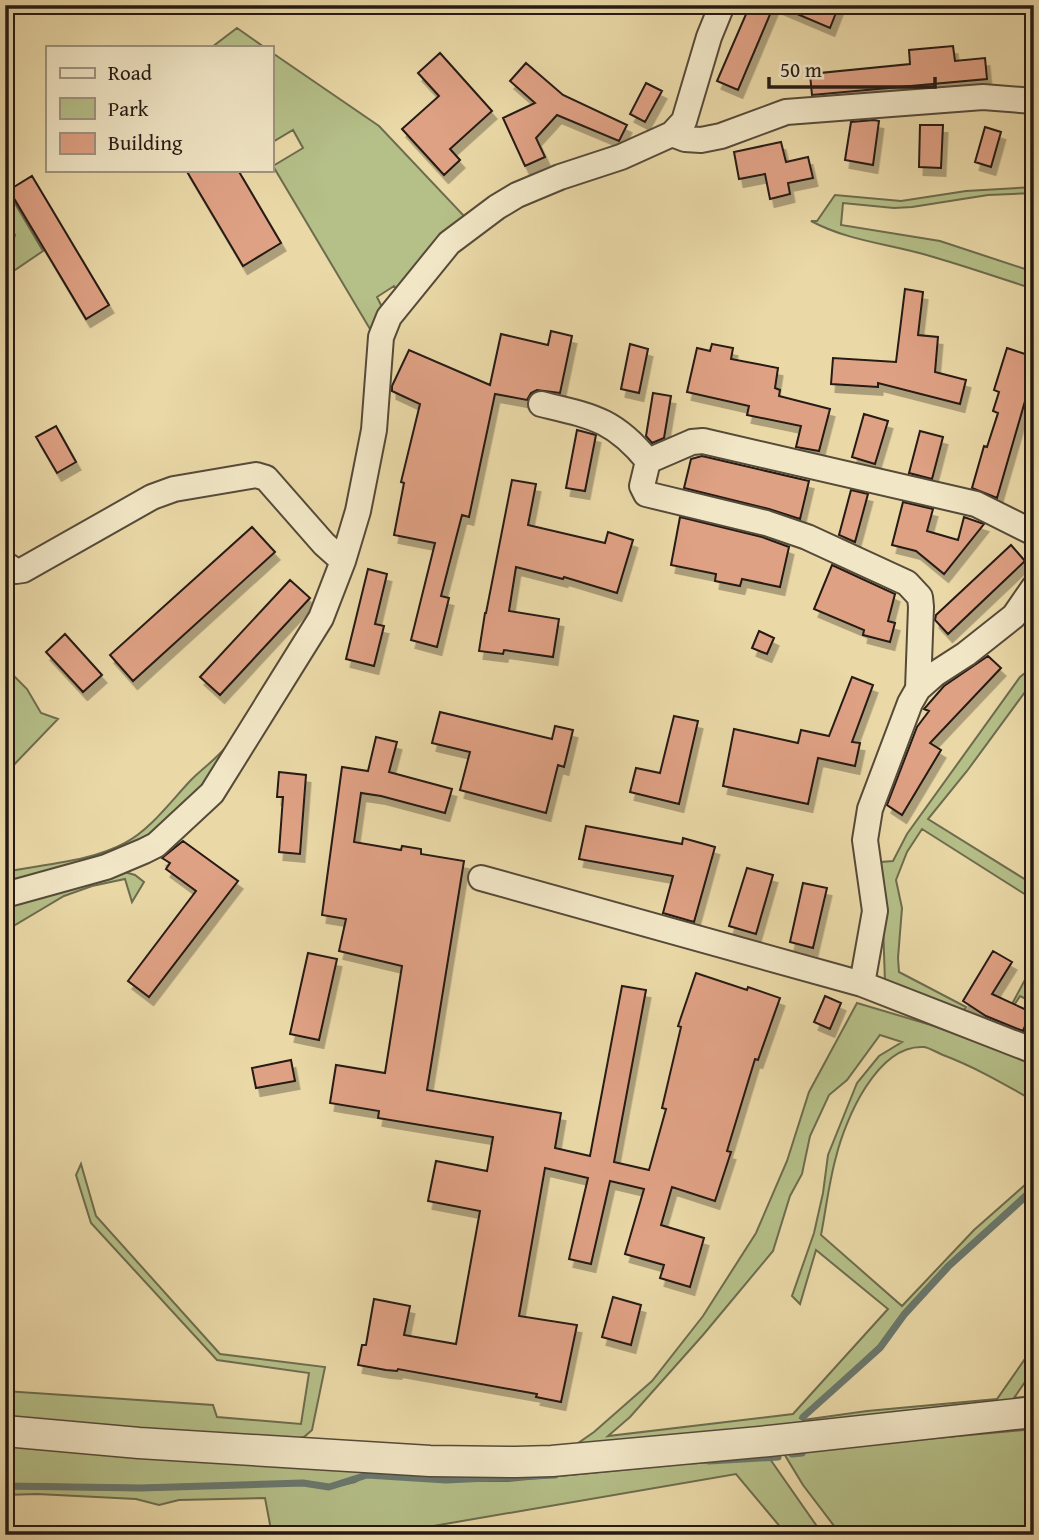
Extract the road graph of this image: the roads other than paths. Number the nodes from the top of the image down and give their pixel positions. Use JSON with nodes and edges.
{"nodes":[{"id":1,"x":722,"y":5,"type":"edge"},
{"id":2,"x":1034,"y":101,"type":"edge"},
{"id":3,"x":672,"y":134,"type":"junction"},
{"id":4,"x":541,"y":404,"type":"dead end"},
{"id":5,"x":648,"y":461,"type":"junction"},
{"id":6,"x":1034,"y":533,"type":"edge"},
{"id":7,"x":343,"y":561,"type":"junction"},
{"id":8,"x":5,"y":564,"type":"edge"},
{"id":9,"x":1034,"y":587,"type":"edge"},
{"id":10,"x":918,"y":689,"type":"junction"},
{"id":11,"x":481,"y":878,"type":"dead end"},
{"id":12,"x":5,"y":895,"type":"edge"},
{"id":13,"x":862,"y":984,"type":"junction"},
{"id":14,"x":1034,"y":1051,"type":"edge"},
{"id":15,"x":1034,"y":1412,"type":"edge"},
{"id":16,"x":5,"y":1431,"type":"edge"}],
"edges":[{"from":1,"to":3,"type":"street"},
{"from":2,"to":3,"type":"street"},
{"from":3,"to":7,"type":"street"},
{"from":4,"to":5,"type":"street"},
{"from":5,"to":6,"type":"street"},
{"from":5,"to":10,"type":"street"},
{"from":7,"to":8,"type":"street"},
{"from":7,"to":12,"type":"street"},
{"from":9,"to":10,"type":"street"},
{"from":10,"to":13,"type":"street"},
{"from":11,"to":13,"type":"street"},
{"from":13,"to":14,"type":"street"},
{"from":15,"to":16,"type":"street"}]}
